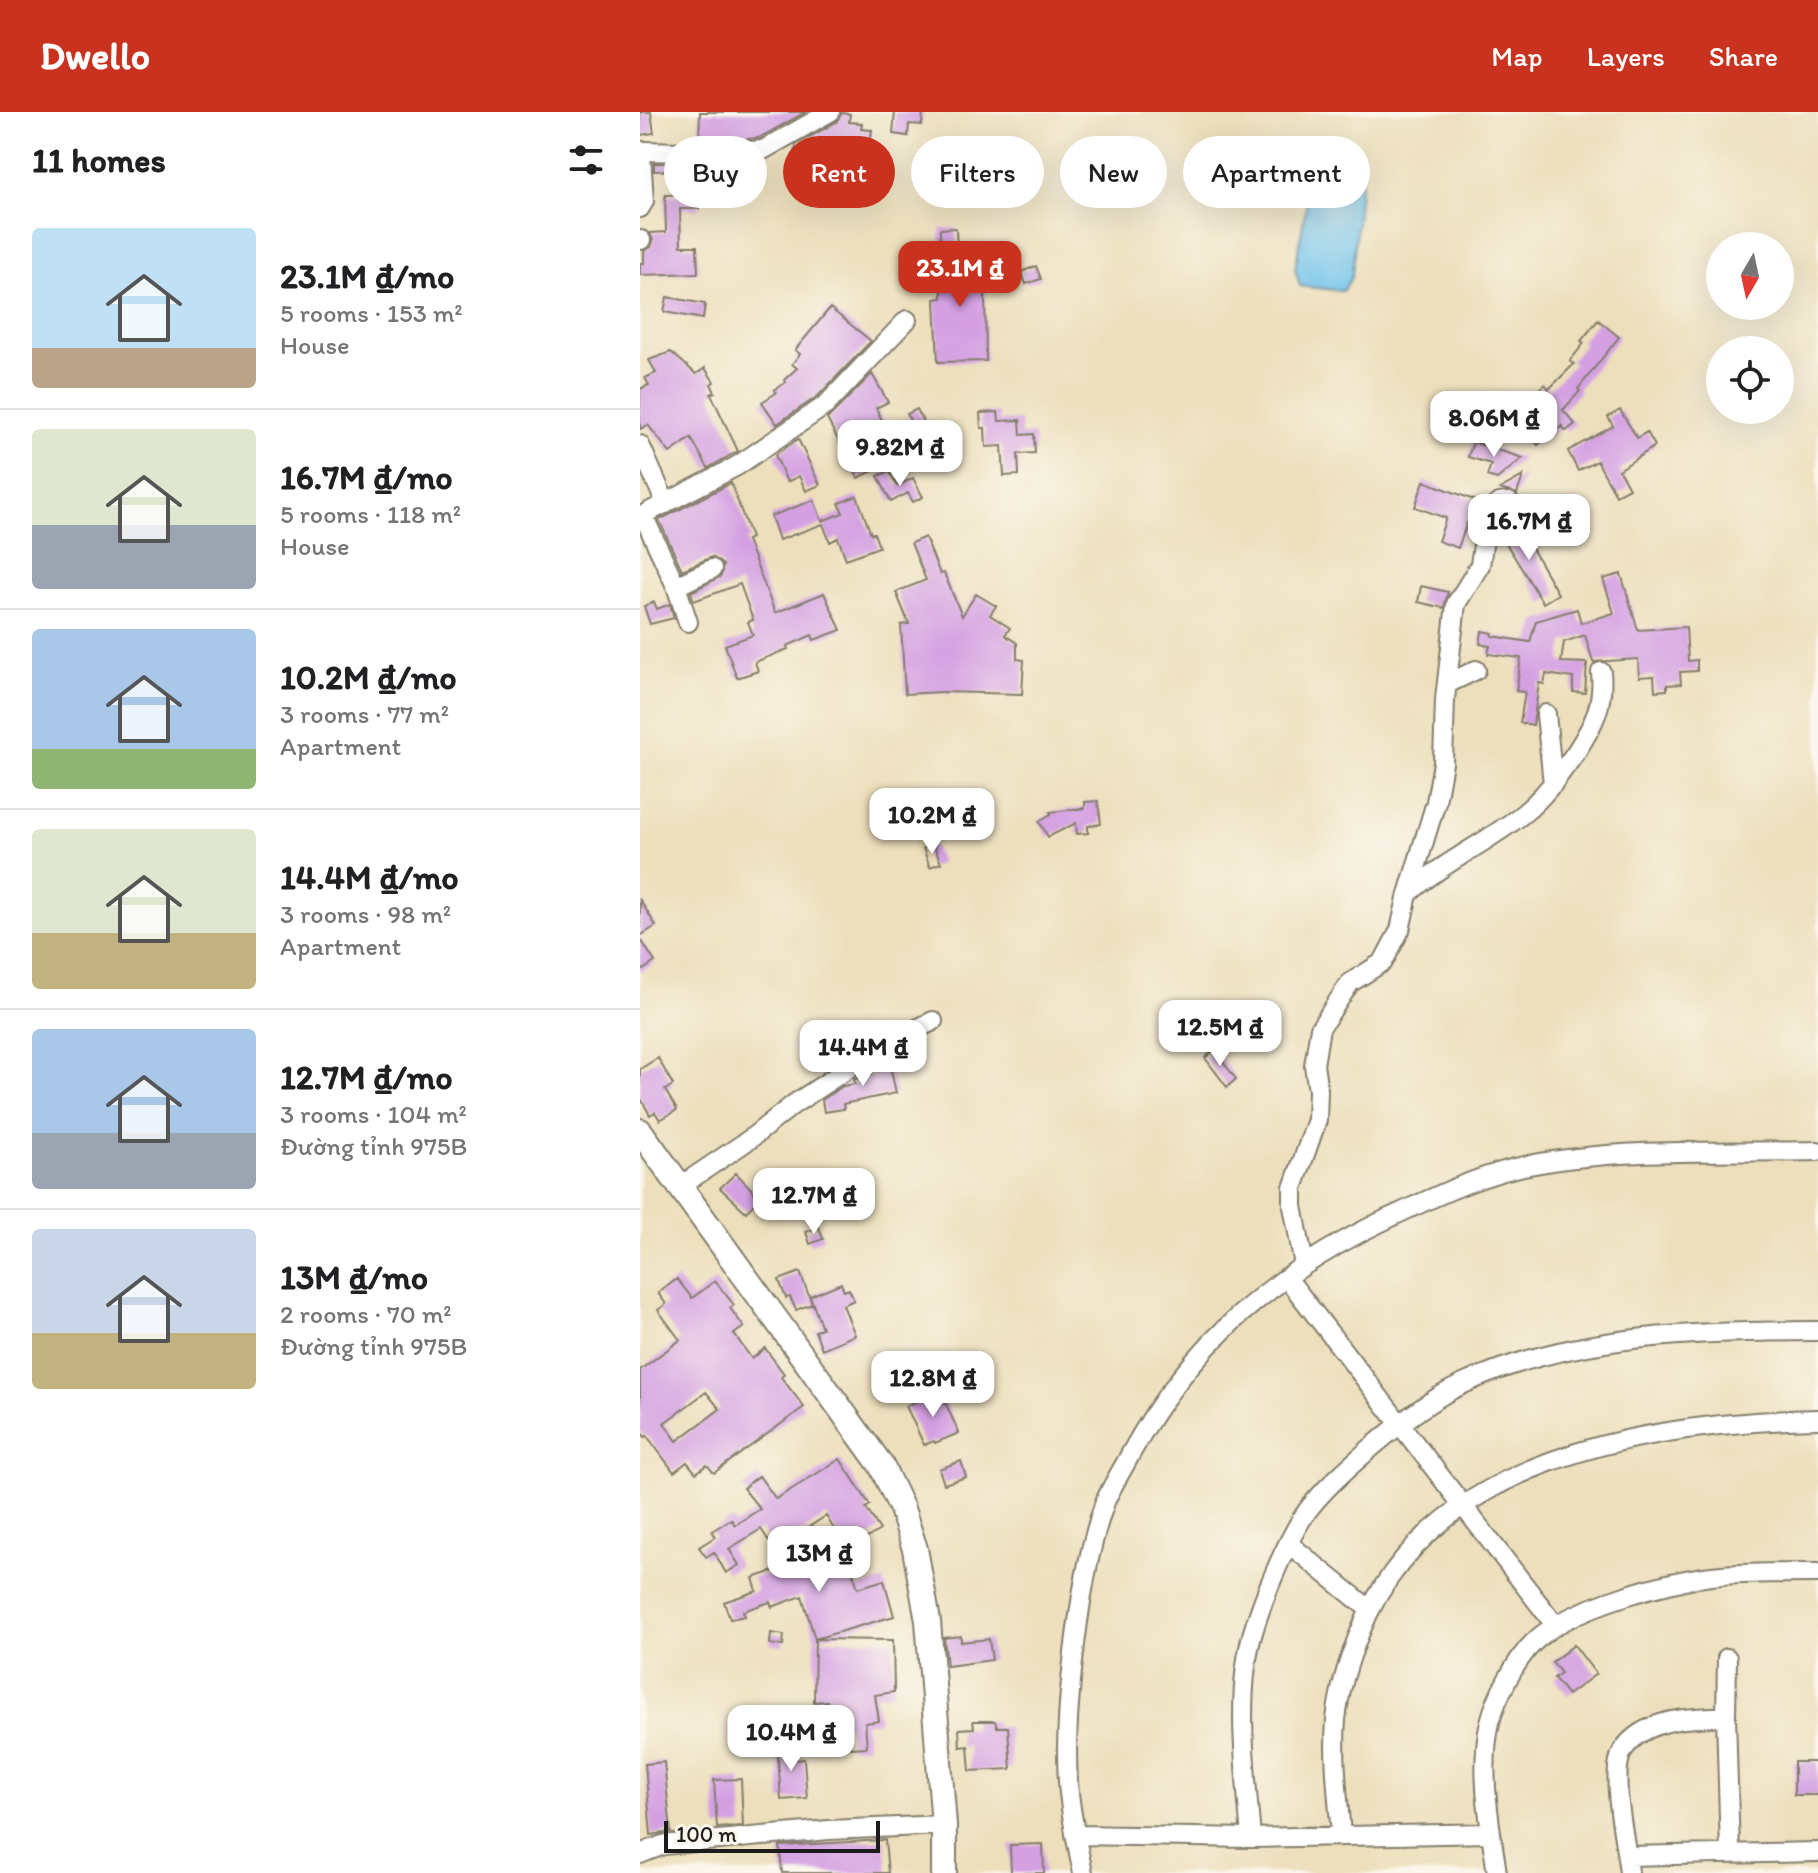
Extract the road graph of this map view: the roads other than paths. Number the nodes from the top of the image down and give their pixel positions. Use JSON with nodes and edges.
{"nodes":[{"id":1,"x":830,"y":112,"type":"edge"},
{"id":2,"x":640,"y":208,"type":"edge"},
{"id":3,"x":907,"y":320,"type":"dead end"},
{"id":4,"x":640,"y":445,"type":"edge"},
{"id":5,"x":1509,"y":502,"type":"dead end"},
{"id":6,"x":666,"y":504,"type":"junction"},
{"id":7,"x":712,"y":569,"type":"dead end"},
{"id":8,"x":676,"y":586,"type":"junction"},
{"id":9,"x":688,"y":622,"type":"dead end"},
{"id":10,"x":1476,"y":670,"type":"dead end"},
{"id":11,"x":1601,"y":672,"type":"dead end"},
{"id":12,"x":1447,"y":684,"type":"junction"},
{"id":13,"x":1546,"y":714,"type":"dead end"},
{"id":14,"x":1553,"y":784,"type":"junction"},
{"id":15,"x":1408,"y":894,"type":"junction"},
{"id":16,"x":933,"y":1021,"type":"dead end"},
{"id":17,"x":640,"y":1131,"type":"edge"},
{"id":18,"x":1818,"y":1151,"type":"edge"},
{"id":19,"x":679,"y":1187,"type":"junction"},
{"id":20,"x":1304,"y":1265,"type":"junction"},
{"id":21,"x":1287,"y":1278,"type":"junction"},
{"id":22,"x":1818,"y":1331,"type":"edge"},
{"id":23,"x":1818,"y":1419,"type":"edge"},
{"id":24,"x":1401,"y":1423,"type":"junction"},
{"id":25,"x":1464,"y":1506,"type":"junction"},
{"id":26,"x":1289,"y":1544,"type":"junction"},
{"id":27,"x":1818,"y":1573,"type":"edge"},
{"id":28,"x":1369,"y":1609,"type":"junction"},
{"id":29,"x":1556,"y":1626,"type":"junction"},
{"id":30,"x":1727,"y":1658,"type":"dead end"},
{"id":31,"x":1726,"y":1716,"type":"junction"},
{"id":32,"x":944,"y":1825,"type":"junction"},
{"id":33,"x":1491,"y":1833,"type":"junction"},
{"id":34,"x":1075,"y":1835,"type":"junction"},
{"id":35,"x":1341,"y":1835,"type":"junction"},
{"id":36,"x":1251,"y":1838,"type":"junction"},
{"id":37,"x":1730,"y":1852,"type":"junction"},
{"id":38,"x":1818,"y":1852,"type":"edge"},
{"id":39,"x":640,"y":1854,"type":"edge"},
{"id":40,"x":1628,"y":1864,"type":"edge"},
{"id":41,"x":944,"y":1873,"type":"edge"},
{"id":42,"x":1083,"y":1873,"type":"edge"},
{"id":43,"x":1497,"y":1873,"type":"edge"}],
"edges":[{"from":1,"to":2,"type":"street"},
{"from":3,"to":6,"type":"street"},
{"from":4,"to":6,"type":"street"},
{"from":5,"to":12,"type":"street"},
{"from":6,"to":8,"type":"street"},
{"from":7,"to":8,"type":"street"},
{"from":8,"to":9,"type":"street"},
{"from":10,"to":12,"type":"street"},
{"from":11,"to":14,"type":"street"},
{"from":12,"to":15,"type":"street"},
{"from":13,"to":14,"type":"street"},
{"from":14,"to":15,"type":"street"},
{"from":15,"to":20,"type":"street"},
{"from":16,"to":19,"type":"street"},
{"from":17,"to":19,"type":"main road"},
{"from":18,"to":20,"type":"street"},
{"from":19,"to":32,"type":"main road"},
{"from":20,"to":21,"type":"street"},
{"from":21,"to":24,"type":"street"},
{"from":21,"to":34,"type":"street"},
{"from":22,"to":24,"type":"street"},
{"from":23,"to":25,"type":"street"},
{"from":24,"to":25,"type":"street"},
{"from":24,"to":26,"type":"street"},
{"from":25,"to":28,"type":"street"},
{"from":25,"to":29,"type":"street"},
{"from":26,"to":28,"type":"street"},
{"from":26,"to":36,"type":"street"},
{"from":27,"to":29,"type":"street"},
{"from":28,"to":35,"type":"street"},
{"from":29,"to":33,"type":"street"},
{"from":30,"to":31,"type":"street"},
{"from":31,"to":37,"type":"street"},
{"from":31,"to":40,"type":"street"},
{"from":32,"to":39,"type":"street"},
{"from":32,"to":41,"type":"main road"},
{"from":33,"to":35,"type":"street"},
{"from":33,"to":43,"type":"street"},
{"from":34,"to":36,"type":"street"},
{"from":34,"to":42,"type":"street"},
{"from":35,"to":36,"type":"street"},
{"from":37,"to":38,"type":"street"},
{"from":37,"to":40,"type":"street"}]}
